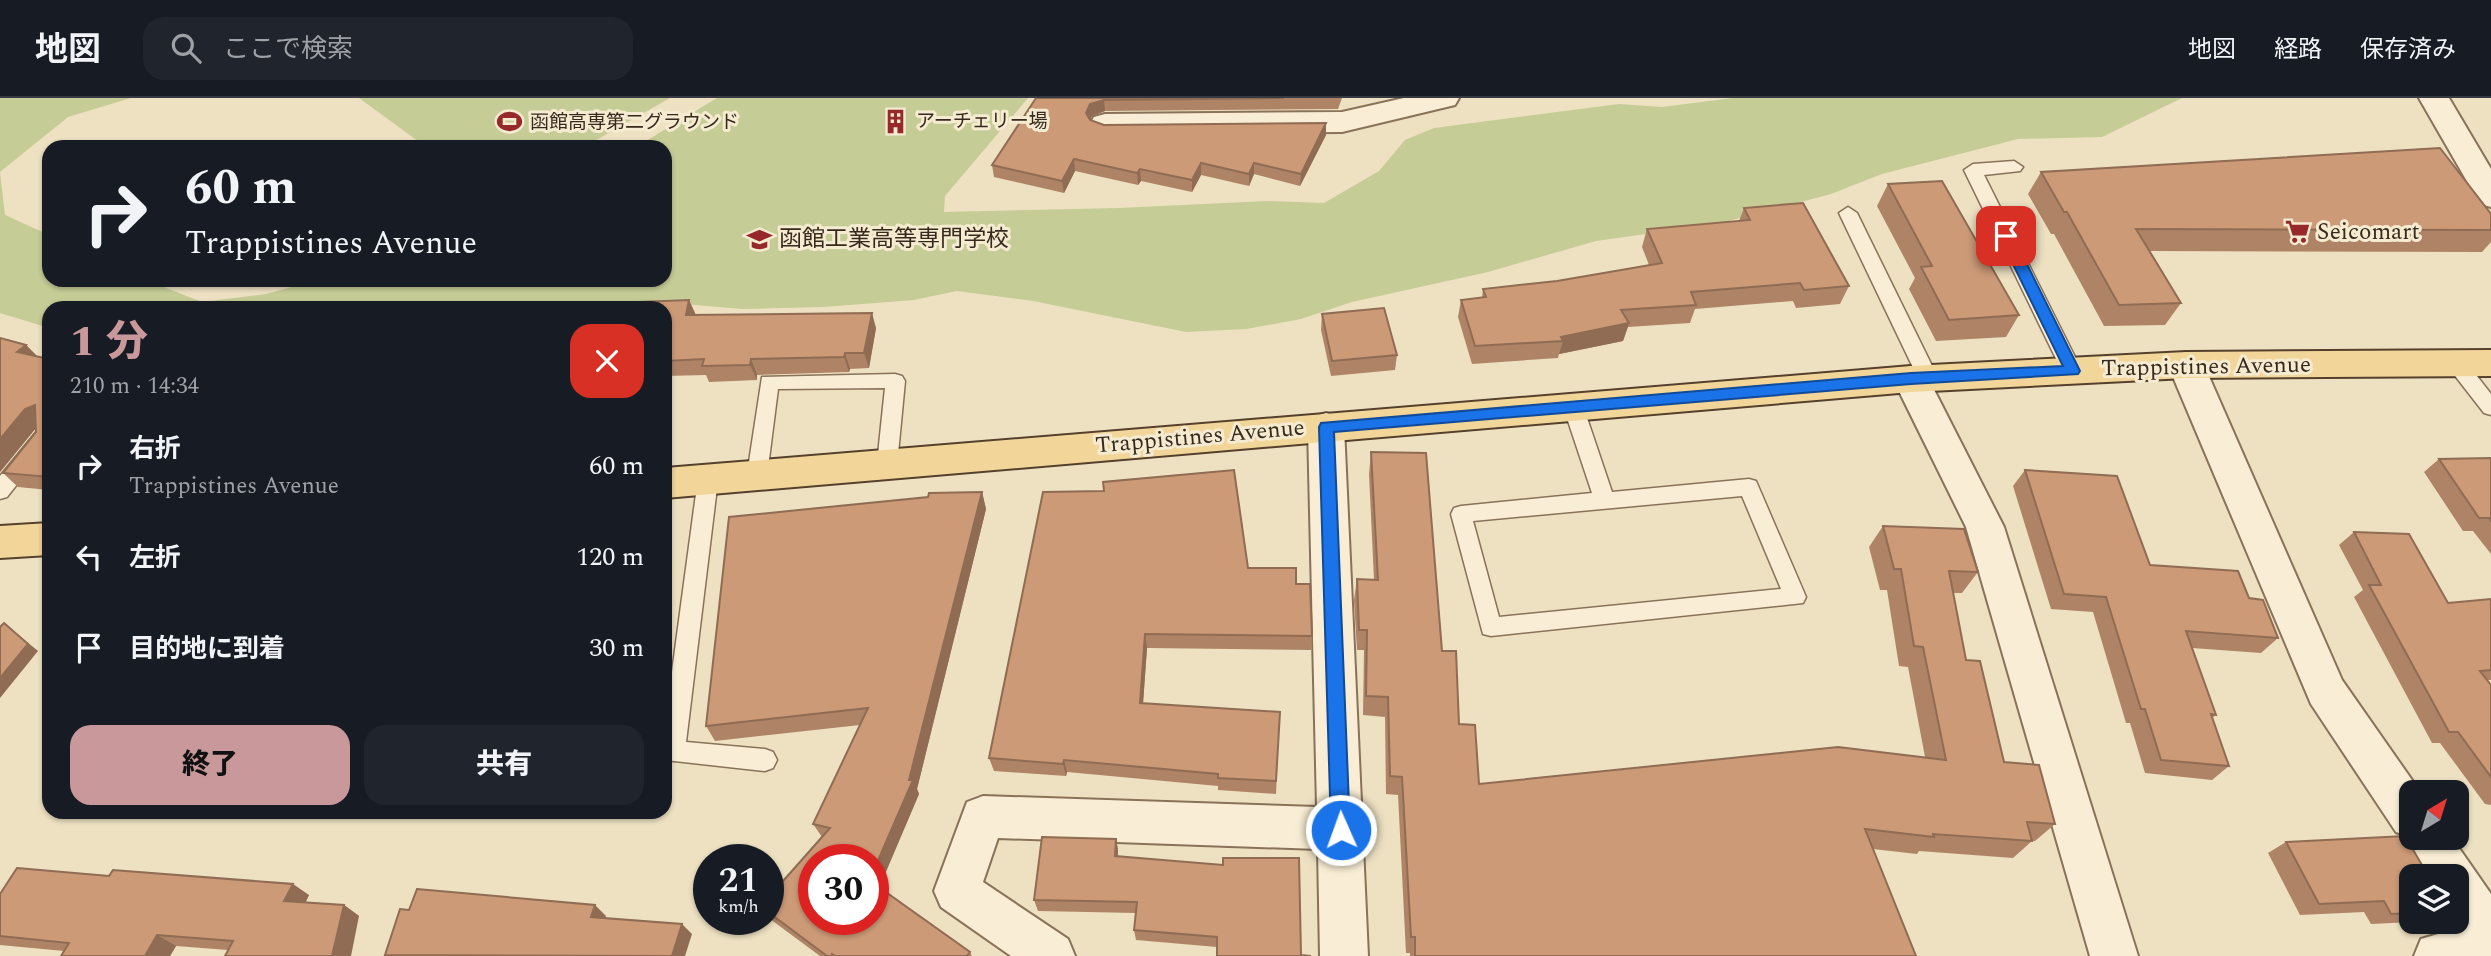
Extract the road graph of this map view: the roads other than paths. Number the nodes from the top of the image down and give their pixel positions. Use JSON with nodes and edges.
{"nodes":[{"id":1,"x":1124,"y":98,"type":"edge"},
{"id":2,"x":1444,"y":98,"type":"edge"},
{"id":3,"x":2434,"y":98,"type":"edge"},
{"id":4,"x":1391,"y":105,"type":"edge"},
{"id":5,"x":2014,"y":167,"type":"dead end"},
{"id":6,"x":2491,"y":196,"type":"edge"},
{"id":7,"x":1848,"y":212,"type":"dead end"},
{"id":8,"x":2474,"y":363,"type":"edge"},
{"id":9,"x":2186,"y":365,"type":"junction"},
{"id":10,"x":2072,"y":371,"type":"junction"},
{"id":11,"x":1919,"y":378,"type":"junction"},
{"id":12,"x":1573,"y":406,"type":"junction"},
{"id":13,"x":2491,"y":408,"type":"edge"},
{"id":14,"x":1326,"y":427,"type":"junction"},
{"id":15,"x":42,"y":439,"type":"edge"},
{"id":16,"x":887,"y":464,"type":"junction"},
{"id":17,"x":757,"y":475,"type":"junction"},
{"id":18,"x":708,"y":479,"type":"junction"},
{"id":19,"x":672,"y":482,"type":"edge"},
{"id":20,"x":0,"y":491,"type":"edge"},
{"id":21,"x":1601,"y":501,"type":"junction"},
{"id":22,"x":42,"y":539,"type":"edge"},
{"id":23,"x":0,"y":542,"type":"edge"},
{"id":24,"x":765,"y":760,"type":"dead end"},
{"id":25,"x":2399,"y":798,"type":"edge"},
{"id":26,"x":1341,"y":830,"type":"junction"},
{"id":27,"x":2469,"y":902,"type":"edge"},
{"id":28,"x":2491,"y":934,"type":"edge"},
{"id":29,"x":2491,"y":943,"type":"edge"},
{"id":30,"x":1051,"y":956,"type":"edge"},
{"id":31,"x":1345,"y":956,"type":"edge"},
{"id":32,"x":2114,"y":956,"type":"edge"},
{"id":33,"x":2438,"y":956,"type":"edge"}],
"edges":[{"from":1,"to":4,"type":"street"},
{"from":2,"to":4,"type":"street"},
{"from":3,"to":6,"type":"street"},
{"from":5,"to":10,"type":"lane"},
{"from":7,"to":11,"type":"lane"},
{"from":8,"to":9,"type":"main road","name":"Trappistines Avenue"},
{"from":8,"to":13,"type":"lane"},
{"from":9,"to":10,"type":"main road","name":"Trappistines Avenue"},
{"from":9,"to":25,"type":"street"},
{"from":10,"to":11,"type":"main road","name":"Trappistines Avenue"},
{"from":11,"to":12,"type":"main road","name":"Trappistines Avenue"},
{"from":11,"to":32,"type":"street"},
{"from":12,"to":14,"type":"main road","name":"Trappistines Avenue"},
{"from":12,"to":21,"type":"lane"},
{"from":14,"to":16,"type":"main road","name":"Trappistines Avenue"},
{"from":14,"to":26,"type":"street"},
{"from":15,"to":20,"type":"lane"},
{"from":16,"to":17,"type":"main road","name":"Trappistines Avenue"},
{"from":16,"to":17,"type":"lane"},
{"from":17,"to":18,"type":"main road","name":"Trappistines Avenue"},
{"from":18,"to":19,"type":"main road","name":"Trappistines Avenue"},
{"from":18,"to":24,"type":"lane"},
{"from":21,"to":21,"type":"lane"},
{"from":22,"to":23,"type":"main road"},
{"from":26,"to":30,"type":"street"},
{"from":26,"to":31,"type":"street"},
{"from":27,"to":28,"type":"street"},
{"from":29,"to":33,"type":"street"}]}
